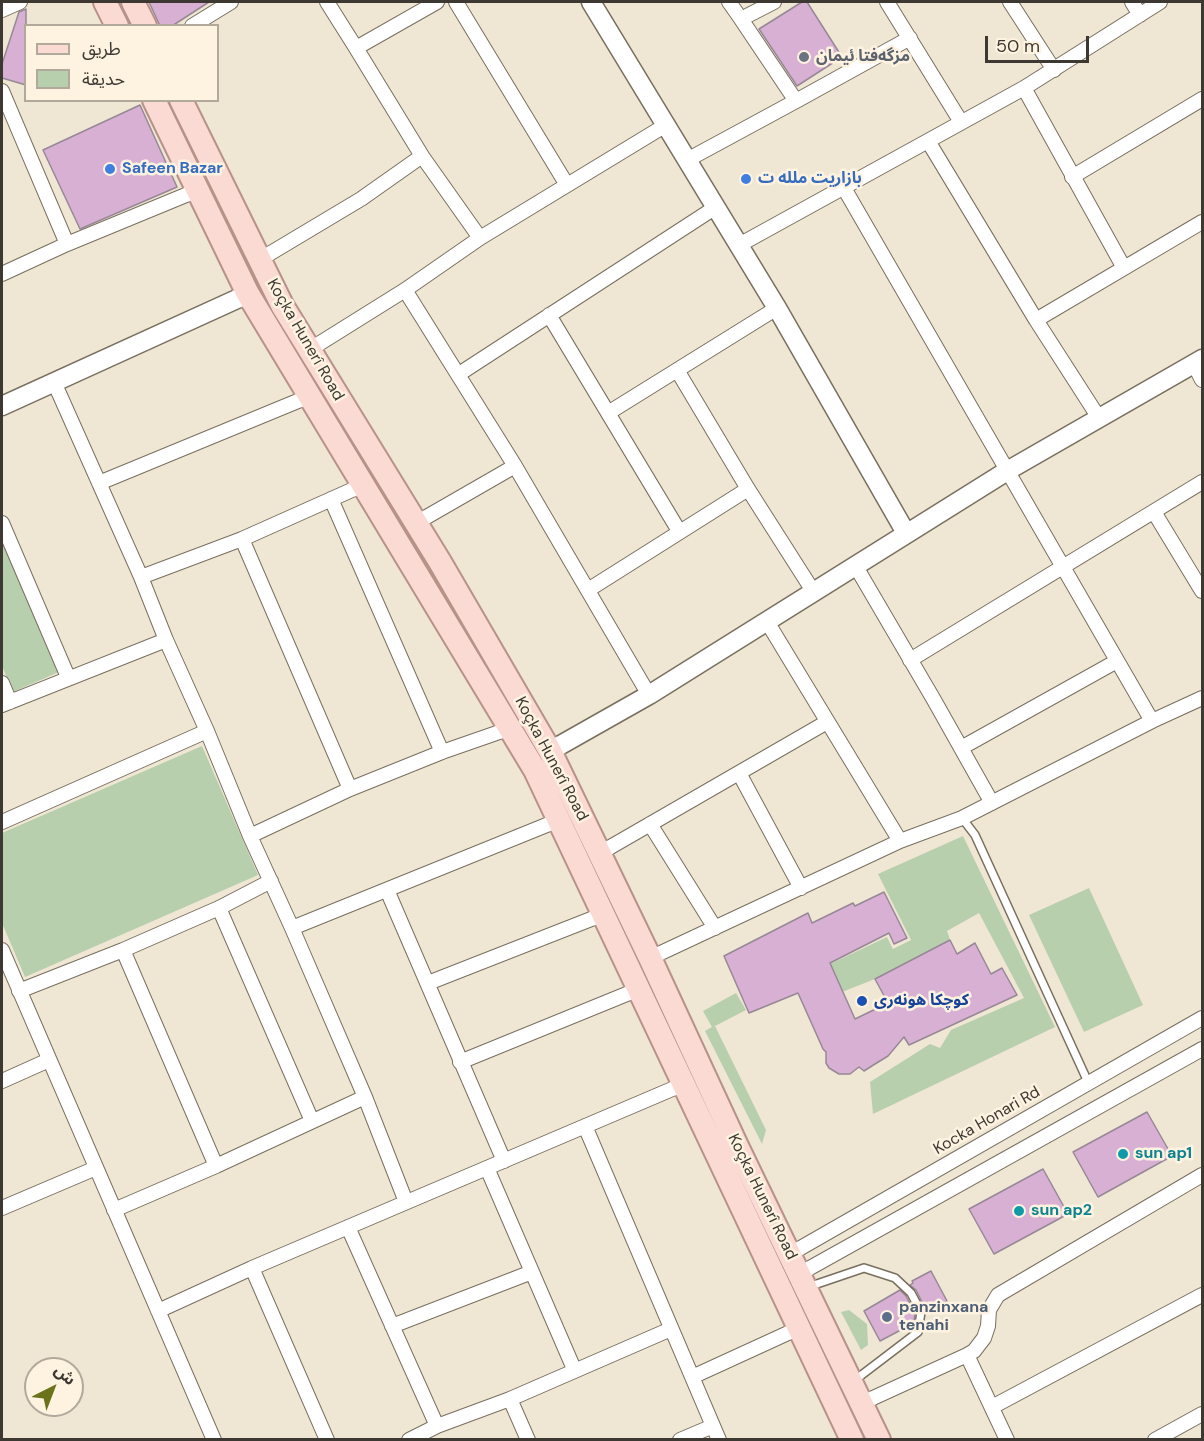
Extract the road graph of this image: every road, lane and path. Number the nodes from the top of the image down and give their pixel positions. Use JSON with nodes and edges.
{"nodes":[{"id":1,"x":20,"y":2,"type":"edge"},
{"id":2,"x":105,"y":2,"type":"edge"},
{"id":3,"x":133,"y":2,"type":"edge"},
{"id":4,"x":231,"y":2,"type":"edge"},
{"id":5,"x":327,"y":2,"type":"edge"},
{"id":6,"x":437,"y":2,"type":"edge"},
{"id":7,"x":456,"y":2,"type":"edge"},
{"id":8,"x":591,"y":2,"type":"edge"},
{"id":9,"x":729,"y":2,"type":"edge"},
{"id":10,"x":774,"y":2,"type":"edge"},
{"id":11,"x":887,"y":2,"type":"edge"},
{"id":12,"x":1010,"y":2,"type":"edge"},
{"id":13,"x":1132,"y":2,"type":"edge"},
{"id":14,"x":1160,"y":2,"type":"edge"},
{"id":15,"x":2,"y":10,"type":"edge"},
{"id":16,"x":1140,"y":15,"type":"junction"},
{"id":17,"x":741,"y":19,"type":"junction"},
{"id":18,"x":116,"y":24,"type":"edge"},
{"id":19,"x":144,"y":24,"type":"edge"},
{"id":20,"x":195,"y":24,"type":"edge"},
{"id":21,"x":910,"y":38,"type":"junction"},
{"id":22,"x":356,"y":48,"type":"junction"},
{"id":23,"x":1054,"y":70,"type":"junction"},
{"id":24,"x":1024,"y":88,"type":"junction"},
{"id":25,"x":2,"y":91,"type":"edge"},
{"id":26,"x":796,"y":101,"type":"junction"},
{"id":27,"x":155,"y":102,"type":"edge"},
{"id":28,"x":182,"y":102,"type":"edge"},
{"id":29,"x":1200,"y":105,"type":"edge"},
{"id":30,"x":962,"y":122,"type":"junction"},
{"id":31,"x":666,"y":125,"type":"junction"},
{"id":32,"x":928,"y":141,"type":"junction"},
{"id":33,"x":422,"y":156,"type":"junction"},
{"id":34,"x":687,"y":160,"type":"junction"},
{"id":35,"x":1072,"y":177,"type":"junction"},
{"id":36,"x":567,"y":185,"type":"junction"},
{"id":37,"x":844,"y":188,"type":"junction"},
{"id":38,"x":198,"y":190,"type":"junction"},
{"id":39,"x":716,"y":207,"type":"junction"},
{"id":40,"x":1203,"y":222,"type":"edge"},
{"id":41,"x":480,"y":238,"type":"junction"},
{"id":42,"x":67,"y":244,"type":"junction"},
{"id":43,"x":739,"y":246,"type":"junction"},
{"id":44,"x":260,"y":260,"type":"junction"},
{"id":45,"x":1124,"y":268,"type":"junction"},
{"id":46,"x":2,"y":274,"type":"edge"},
{"id":47,"x":405,"y":290,"type":"junction"},
{"id":48,"x":248,"y":294,"type":"junction"},
{"id":49,"x":777,"y":308,"type":"junction"},
{"id":50,"x":549,"y":315,"type":"junction"},
{"id":51,"x":1036,"y":320,"type":"junction"},
{"id":52,"x":309,"y":350,"type":"junction"},
{"id":53,"x":1198,"y":361,"type":"edge"},
{"id":54,"x":677,"y":370,"type":"junction"},
{"id":55,"x":459,"y":374,"type":"junction"},
{"id":56,"x":1203,"y":380,"type":"edge"},
{"id":57,"x":54,"y":382,"type":"junction"},
{"id":58,"x":310,"y":396,"type":"junction"},
{"id":59,"x":2,"y":406,"type":"edge"},
{"id":60,"x":608,"y":413,"type":"junction"},
{"id":61,"x":1099,"y":418,"type":"junction"},
{"id":62,"x":515,"y":466,"type":"junction"},
{"id":63,"x":1007,"y":471,"type":"junction"},
{"id":64,"x":1203,"y":482,"type":"edge"},
{"id":65,"x":99,"y":483,"type":"junction"},
{"id":66,"x":363,"y":485,"type":"junction"},
{"id":67,"x":748,"y":489,"type":"junction"},
{"id":68,"x":331,"y":499,"type":"junction"},
{"id":69,"x":1154,"y":512,"type":"junction"},
{"id":70,"x":2,"y":523,"type":"edge"},
{"id":71,"x":416,"y":523,"type":"junction"},
{"id":72,"x":679,"y":531,"type":"junction"},
{"id":73,"x":906,"y":533,"type":"junction"},
{"id":74,"x":242,"y":539,"type":"junction"},
{"id":75,"x":440,"y":562,"type":"junction"},
{"id":76,"x":855,"y":565,"type":"junction"},
{"id":77,"x":1062,"y":568,"type":"junction"},
{"id":78,"x":417,"y":576,"type":"junction"},
{"id":79,"x":141,"y":577,"type":"junction"},
{"id":80,"x":588,"y":590,"type":"junction"},
{"id":81,"x":813,"y":591,"type":"junction"},
{"id":82,"x":1203,"y":591,"type":"edge"},
{"id":83,"x":766,"y":620,"type":"junction"},
{"id":84,"x":165,"y":639,"type":"junction"},
{"id":85,"x":910,"y":660,"type":"junction"},
{"id":86,"x":1117,"y":662,"type":"junction"},
{"id":87,"x":68,"y":677,"type":"junction"},
{"id":88,"x":2,"y":683,"type":"edge"},
{"id":89,"x":649,"y":694,"type":"junction"},
{"id":90,"x":1203,"y":698,"type":"edge"},
{"id":91,"x":6,"y":704,"type":"edge"},
{"id":92,"x":1152,"y":721,"type":"junction"},
{"id":93,"x":827,"y":722,"type":"junction"},
{"id":94,"x":511,"y":728,"type":"junction"},
{"id":95,"x":207,"y":731,"type":"junction"},
{"id":96,"x":961,"y":748,"type":"junction"},
{"id":97,"x":550,"y":751,"type":"junction"},
{"id":98,"x":442,"y":752,"type":"junction"},
{"id":99,"x":739,"y":773,"type":"junction"},
{"id":100,"x":350,"y":789,"type":"junction"},
{"id":101,"x":992,"y":803,"type":"junction"},
{"id":102,"x":962,"y":818,"type":"junction"},
{"id":103,"x":560,"y":820,"type":"junction"},
{"id":104,"x":2,"y":822,"type":"edge"},
{"id":105,"x":650,"y":824,"type":"junction"},
{"id":106,"x":250,"y":836,"type":"junction"},
{"id":107,"x":900,"y":841,"type":"junction"},
{"id":108,"x":600,"y":853,"type":"junction"},
{"id":109,"x":271,"y":881,"type":"junction"},
{"id":110,"x":801,"y":888,"type":"junction"},
{"id":111,"x":387,"y":890,"type":"junction"},
{"id":112,"x":219,"y":908,"type":"junction"},
{"id":113,"x":604,"y":914,"type":"junction"},
{"id":114,"x":292,"y":928,"type":"junction"},
{"id":115,"x":715,"y":928,"type":"junction"},
{"id":116,"x":2,"y":950,"type":"edge"},
{"id":117,"x":123,"y":950,"type":"junction"},
{"id":118,"x":651,"y":958,"type":"junction"},
{"id":119,"x":428,"y":983,"type":"junction"},
{"id":120,"x":639,"y":989,"type":"junction"},
{"id":121,"x":19,"y":991,"type":"junction"},
{"id":122,"x":1203,"y":1018,"type":"edge"},
{"id":123,"x":1203,"y":1049,"type":"edge"},
{"id":124,"x":49,"y":1060,"type":"junction"},
{"id":125,"x":460,"y":1062,"type":"junction"},
{"id":126,"x":2,"y":1081,"type":"edge"},
{"id":127,"x":1088,"y":1082,"type":"junction"},
{"id":128,"x":684,"y":1084,"type":"junction"},
{"id":129,"x":365,"y":1097,"type":"junction"},
{"id":130,"x":312,"y":1122,"type":"junction"},
{"id":131,"x":585,"y":1126,"type":"junction"},
{"id":132,"x":993,"y":1137,"type":"junction"},
{"id":133,"x":1005,"y":1160,"type":"junction"},
{"id":134,"x":504,"y":1161,"type":"junction"},
{"id":135,"x":216,"y":1166,"type":"junction"},
{"id":136,"x":96,"y":1168,"type":"junction"},
{"id":137,"x":487,"y":1168,"type":"junction"},
{"id":138,"x":1203,"y":1175,"type":"edge"},
{"id":139,"x":406,"y":1202,"type":"junction"},
{"id":140,"x":2,"y":1208,"type":"edge"},
{"id":141,"x":114,"y":1210,"type":"junction"},
{"id":142,"x":348,"y":1227,"type":"junction"},
{"id":143,"x":252,"y":1268,"type":"junction"},
{"id":144,"x":532,"y":1272,"type":"junction"},
{"id":145,"x":798,"y":1272,"type":"junction"},
{"id":146,"x":1203,"y":1295,"type":"edge"},
{"id":147,"x":158,"y":1311,"type":"junction"},
{"id":148,"x":392,"y":1326,"type":"junction"},
{"id":149,"x":799,"y":1328,"type":"junction"},
{"id":150,"x":671,"y":1329,"type":"junction"},
{"id":151,"x":967,"y":1355,"type":"junction"},
{"id":152,"x":574,"y":1369,"type":"junction"},
{"id":153,"x":692,"y":1377,"type":"junction"},
{"id":154,"x":852,"y":1382,"type":"junction"},
{"id":155,"x":510,"y":1399,"type":"junction"},
{"id":156,"x":862,"y":1404,"type":"junction"},
{"id":157,"x":992,"y":1407,"type":"junction"},
{"id":158,"x":1203,"y":1414,"type":"edge"},
{"id":159,"x":437,"y":1426,"type":"junction"},
{"id":160,"x":713,"y":1426,"type":"junction"},
{"id":161,"x":214,"y":1440,"type":"edge"},
{"id":162,"x":327,"y":1440,"type":"edge"},
{"id":163,"x":409,"y":1440,"type":"edge"},
{"id":164,"x":528,"y":1440,"type":"edge"},
{"id":165,"x":680,"y":1440,"type":"edge"},
{"id":166,"x":719,"y":1440,"type":"edge"},
{"id":167,"x":852,"y":1440,"type":"edge"},
{"id":168,"x":879,"y":1440,"type":"edge"},
{"id":169,"x":1007,"y":1440,"type":"edge"},
{"id":170,"x":1155,"y":1440,"type":"edge"}],
"edges":[{"from":1,"to":15,"type":"street"},
{"from":2,"to":18,"type":"main road"},
{"from":3,"to":19,"type":"main road"},
{"from":4,"to":20,"type":"street"},
{"from":5,"to":22,"type":"street"},
{"from":6,"to":22,"type":"street"},
{"from":7,"to":36,"type":"street"},
{"from":8,"to":31,"type":"street"},
{"from":9,"to":17,"type":"street"},
{"from":10,"to":17,"type":"street"},
{"from":11,"to":21,"type":"street"},
{"from":12,"to":23,"type":"street"},
{"from":13,"to":16,"type":"street"},
{"from":14,"to":16,"type":"street"},
{"from":16,"to":23,"type":"street"},
{"from":17,"to":26,"type":"street"},
{"from":21,"to":26,"type":"street"},
{"from":21,"to":30,"type":"street"},
{"from":22,"to":33,"type":"street"},
{"from":23,"to":24,"type":"street"},
{"from":24,"to":30,"type":"street"},
{"from":24,"to":35,"type":"street"},
{"from":25,"to":42,"type":"street"},
{"from":26,"to":34,"type":"street"},
{"from":27,"to":38,"type":"main road"},
{"from":28,"to":44,"type":"main road","name":"Koçka Hunerî Road"},
{"from":29,"to":35,"type":"street"},
{"from":30,"to":32,"type":"street"},
{"from":31,"to":34,"type":"street"},
{"from":31,"to":36,"type":"street"},
{"from":32,"to":37,"type":"street"},
{"from":32,"to":51,"type":"street"},
{"from":33,"to":41,"type":"street"},
{"from":33,"to":44,"type":"street"},
{"from":34,"to":39,"type":"street"},
{"from":35,"to":45,"type":"street"},
{"from":36,"to":41,"type":"street"},
{"from":37,"to":43,"type":"street"},
{"from":37,"to":63,"type":"street"},
{"from":38,"to":42,"type":"street"},
{"from":38,"to":48,"type":"main road"},
{"from":39,"to":43,"type":"street"},
{"from":39,"to":50,"type":"street"},
{"from":40,"to":45,"type":"street"},
{"from":41,"to":47,"type":"street"},
{"from":42,"to":46,"type":"street"},
{"from":43,"to":49,"type":"street"},
{"from":44,"to":52,"type":"main road","name":"Koçka Hunerî Road"},
{"from":45,"to":51,"type":"street"},
{"from":47,"to":52,"type":"street"},
{"from":47,"to":55,"type":"street"},
{"from":48,"to":57,"type":"street"},
{"from":48,"to":58,"type":"main road"},
{"from":49,"to":54,"type":"street"},
{"from":49,"to":73,"type":"street"},
{"from":50,"to":55,"type":"street"},
{"from":50,"to":60,"type":"street"},
{"from":51,"to":61,"type":"street"},
{"from":52,"to":71,"type":"main road","name":"Koçka Hunerî Road"},
{"from":53,"to":56,"type":"street"},
{"from":53,"to":61,"type":"street"},
{"from":54,"to":60,"type":"street"},
{"from":54,"to":67,"type":"street"},
{"from":55,"to":62,"type":"street"},
{"from":57,"to":59,"type":"street"},
{"from":57,"to":65,"type":"street"},
{"from":58,"to":65,"type":"street"},
{"from":58,"to":66,"type":"main road"},
{"from":60,"to":72,"type":"street"},
{"from":61,"to":63,"type":"street"},
{"from":62,"to":71,"type":"street"},
{"from":62,"to":80,"type":"street"},
{"from":63,"to":73,"type":"street"},
{"from":63,"to":77,"type":"street"},
{"from":64,"to":69,"type":"street"},
{"from":65,"to":79,"type":"street"},
{"from":66,"to":68,"type":"street"},
{"from":66,"to":78,"type":"main road"},
{"from":67,"to":72,"type":"street"},
{"from":67,"to":81,"type":"street"},
{"from":68,"to":74,"type":"street"},
{"from":68,"to":98,"type":"street"},
{"from":69,"to":77,"type":"street"},
{"from":69,"to":82,"type":"street"},
{"from":70,"to":87,"type":"street"},
{"from":71,"to":75,"type":"main road","name":"Koçka Hunerî Road"},
{"from":72,"to":80,"type":"street"},
{"from":73,"to":76,"type":"street"},
{"from":74,"to":79,"type":"street"},
{"from":74,"to":100,"type":"street"},
{"from":75,"to":78,"type":"main road"},
{"from":75,"to":97,"type":"main road","name":"Koçka Hunerî Road"},
{"from":76,"to":81,"type":"street"},
{"from":76,"to":85,"type":"street"},
{"from":77,"to":85,"type":"street"},
{"from":77,"to":86,"type":"street"},
{"from":78,"to":94,"type":"main road"},
{"from":79,"to":84,"type":"street"},
{"from":80,"to":89,"type":"street"},
{"from":81,"to":83,"type":"street"},
{"from":83,"to":89,"type":"street"},
{"from":83,"to":93,"type":"street"},
{"from":84,"to":87,"type":"street"},
{"from":84,"to":95,"type":"street"},
{"from":85,"to":96,"type":"street"},
{"from":86,"to":92,"type":"street"},
{"from":86,"to":96,"type":"street"},
{"from":87,"to":91,"type":"street"},
{"from":88,"to":91,"type":"street"},
{"from":89,"to":97,"type":"street"},
{"from":90,"to":92,"type":"street"},
{"from":92,"to":101,"type":"street"},
{"from":93,"to":99,"type":"street"},
{"from":93,"to":107,"type":"street"},
{"from":94,"to":98,"type":"street"},
{"from":94,"to":103,"type":"main road"},
{"from":95,"to":104,"type":"street"},
{"from":95,"to":106,"type":"street"},
{"from":96,"to":101,"type":"street"},
{"from":97,"to":108,"type":"main road","name":"Koçka Hunerî Road"},
{"from":98,"to":100,"type":"street"},
{"from":99,"to":105,"type":"street"},
{"from":99,"to":110,"type":"street"},
{"from":100,"to":106,"type":"street"},
{"from":101,"to":102,"type":"street"},
{"from":102,"to":107,"type":"street"},
{"from":102,"to":127,"type":"lane"},
{"from":103,"to":111,"type":"street"},
{"from":103,"to":113,"type":"main road"},
{"from":105,"to":108,"type":"street"},
{"from":105,"to":115,"type":"street"},
{"from":106,"to":109,"type":"street"},
{"from":107,"to":110,"type":"street"},
{"from":108,"to":118,"type":"main road","name":"Koçka Hunerî Road"},
{"from":109,"to":112,"type":"street"},
{"from":109,"to":114,"type":"street"},
{"from":110,"to":115,"type":"street"},
{"from":111,"to":114,"type":"street"},
{"from":111,"to":119,"type":"street"},
{"from":112,"to":117,"type":"street"},
{"from":112,"to":130,"type":"street"},
{"from":113,"to":119,"type":"street"},
{"from":113,"to":120,"type":"main road"},
{"from":114,"to":129,"type":"street"},
{"from":115,"to":118,"type":"street"},
{"from":116,"to":121,"type":"street"},
{"from":117,"to":121,"type":"street"},
{"from":117,"to":135,"type":"street"},
{"from":118,"to":145,"type":"main road","name":"Koçka Hunerî Road"},
{"from":119,"to":125,"type":"street"},
{"from":120,"to":125,"type":"street"},
{"from":120,"to":128,"type":"main road"},
{"from":121,"to":124,"type":"street"},
{"from":122,"to":127,"type":"street","name":"Kocka Honari Rd"},
{"from":123,"to":133,"type":"street"},
{"from":124,"to":126,"type":"street"},
{"from":124,"to":136,"type":"street"},
{"from":125,"to":134,"type":"street"},
{"from":127,"to":132,"type":"street","name":"Kocka Honari Rd"},
{"from":128,"to":131,"type":"street"},
{"from":128,"to":149,"type":"main road"},
{"from":129,"to":130,"type":"street"},
{"from":129,"to":139,"type":"street"},
{"from":130,"to":135,"type":"street"},
{"from":131,"to":134,"type":"street"},
{"from":131,"to":150,"type":"street"},
{"from":132,"to":133,"type":"street"},
{"from":132,"to":145,"type":"street","name":"Kocka Honari Rd"},
{"from":133,"to":145,"type":"street"},
{"from":134,"to":137,"type":"street"},
{"from":135,"to":141,"type":"street"},
{"from":136,"to":140,"type":"street"},
{"from":136,"to":141,"type":"street"},
{"from":137,"to":139,"type":"street"},
{"from":137,"to":144,"type":"street"},
{"from":138,"to":151,"type":"street"},
{"from":139,"to":142,"type":"street"},
{"from":141,"to":147,"type":"street"},
{"from":142,"to":143,"type":"street"},
{"from":142,"to":148,"type":"street"},
{"from":143,"to":147,"type":"street"},
{"from":143,"to":162,"type":"street"},
{"from":144,"to":148,"type":"street"},
{"from":144,"to":152,"type":"street"},
{"from":145,"to":154,"type":"main road","name":"Koçka Hunerî Road"},
{"from":145,"to":154,"type":"lane"},
{"from":146,"to":157,"type":"street"},
{"from":147,"to":161,"type":"street"},
{"from":148,"to":159,"type":"street"},
{"from":149,"to":153,"type":"street"},
{"from":149,"to":167,"type":"main road"},
{"from":150,"to":152,"type":"street"},
{"from":150,"to":153,"type":"street"},
{"from":151,"to":156,"type":"street"},
{"from":151,"to":157,"type":"street"},
{"from":152,"to":155,"type":"street"},
{"from":153,"to":160,"type":"street"},
{"from":154,"to":156,"type":"main road","name":"Koçka Hunerî Road"},
{"from":155,"to":159,"type":"street"},
{"from":155,"to":164,"type":"street"},
{"from":156,"to":168,"type":"main road","name":"Koçka Hunerî Road"},
{"from":157,"to":169,"type":"street"},
{"from":158,"to":170,"type":"street"},
{"from":159,"to":163,"type":"street"},
{"from":160,"to":165,"type":"street"},
{"from":160,"to":166,"type":"street"}]}
